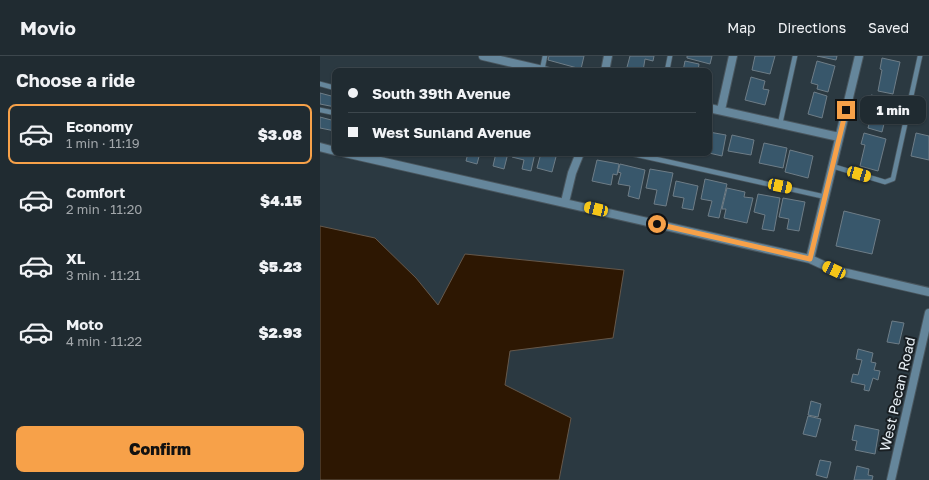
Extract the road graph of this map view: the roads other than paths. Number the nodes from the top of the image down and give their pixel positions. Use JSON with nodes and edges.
{"nodes":[{"id":1,"x":483,"y":56,"type":"edge"},
{"id":2,"x":545,"y":56,"type":"edge"},
{"id":3,"x":608,"y":56,"type":"edge"},
{"id":4,"x":670,"y":56,"type":"edge"},
{"id":5,"x":733,"y":56,"type":"edge"},
{"id":6,"x":795,"y":56,"type":"edge"},
{"id":7,"x":859,"y":56,"type":"edge"},
{"id":8,"x":920,"y":56,"type":"edge"},
{"id":9,"x":535,"y":68,"type":"edge"},
{"id":10,"x":544,"y":68,"type":"edge"},
{"id":11,"x":606,"y":68,"type":"edge"},
{"id":12,"x":668,"y":68,"type":"edge"},
{"id":13,"x":320,"y":84,"type":"edge"},
{"id":14,"x":332,"y":87,"type":"edge"},
{"id":15,"x":712,"y":108,"type":"edge"},
{"id":16,"x":320,"y":110,"type":"edge"},
{"id":17,"x":721,"y":110,"type":"junction"},
{"id":18,"x":332,"y":112,"type":"edge"},
{"id":19,"x":780,"y":124,"type":"junction"},
{"id":20,"x":839,"y":137,"type":"junction"},
{"id":21,"x":320,"y":147,"type":"edge"},
{"id":22,"x":332,"y":150,"type":"edge"},
{"id":23,"x":359,"y":156,"type":"edge"},
{"id":24,"x":579,"y":156,"type":"edge"},
{"id":25,"x":643,"y":156,"type":"edge"},
{"id":26,"x":832,"y":166,"type":"junction"},
{"id":27,"x":826,"y":196,"type":"junction"},
{"id":28,"x":566,"y":202,"type":"junction"},
{"id":29,"x":810,"y":259,"type":"junction"},
{"id":30,"x":929,"y":292,"type":"edge"},
{"id":31,"x":929,"y":313,"type":"edge"},
{"id":32,"x":891,"y":480,"type":"edge"}],
"edges":[{"from":1,"to":9,"type":"street"},
{"from":2,"to":10,"type":"lane"},
{"from":3,"to":11,"type":"street"},
{"from":4,"to":12,"type":"lane"},
{"from":5,"to":17,"type":"street"},
{"from":6,"to":19,"type":"lane"},
{"from":7,"to":20,"type":"street"},
{"from":8,"to":26,"type":"lane"},
{"from":13,"to":14,"type":"lane"},
{"from":15,"to":17,"type":"street"},
{"from":16,"to":18,"type":"lane"},
{"from":17,"to":19,"type":"street"},
{"from":19,"to":20,"type":"street"},
{"from":20,"to":26,"type":"street"},
{"from":21,"to":22,"type":"street"},
{"from":23,"to":28,"type":"street"},
{"from":24,"to":28,"type":"street"},
{"from":25,"to":27,"type":"lane"},
{"from":26,"to":27,"type":"street"},
{"from":27,"to":29,"type":"street"},
{"from":28,"to":29,"type":"street"},
{"from":29,"to":30,"type":"street"},
{"from":31,"to":32,"type":"street","name":"West Pecan Road"}]}
